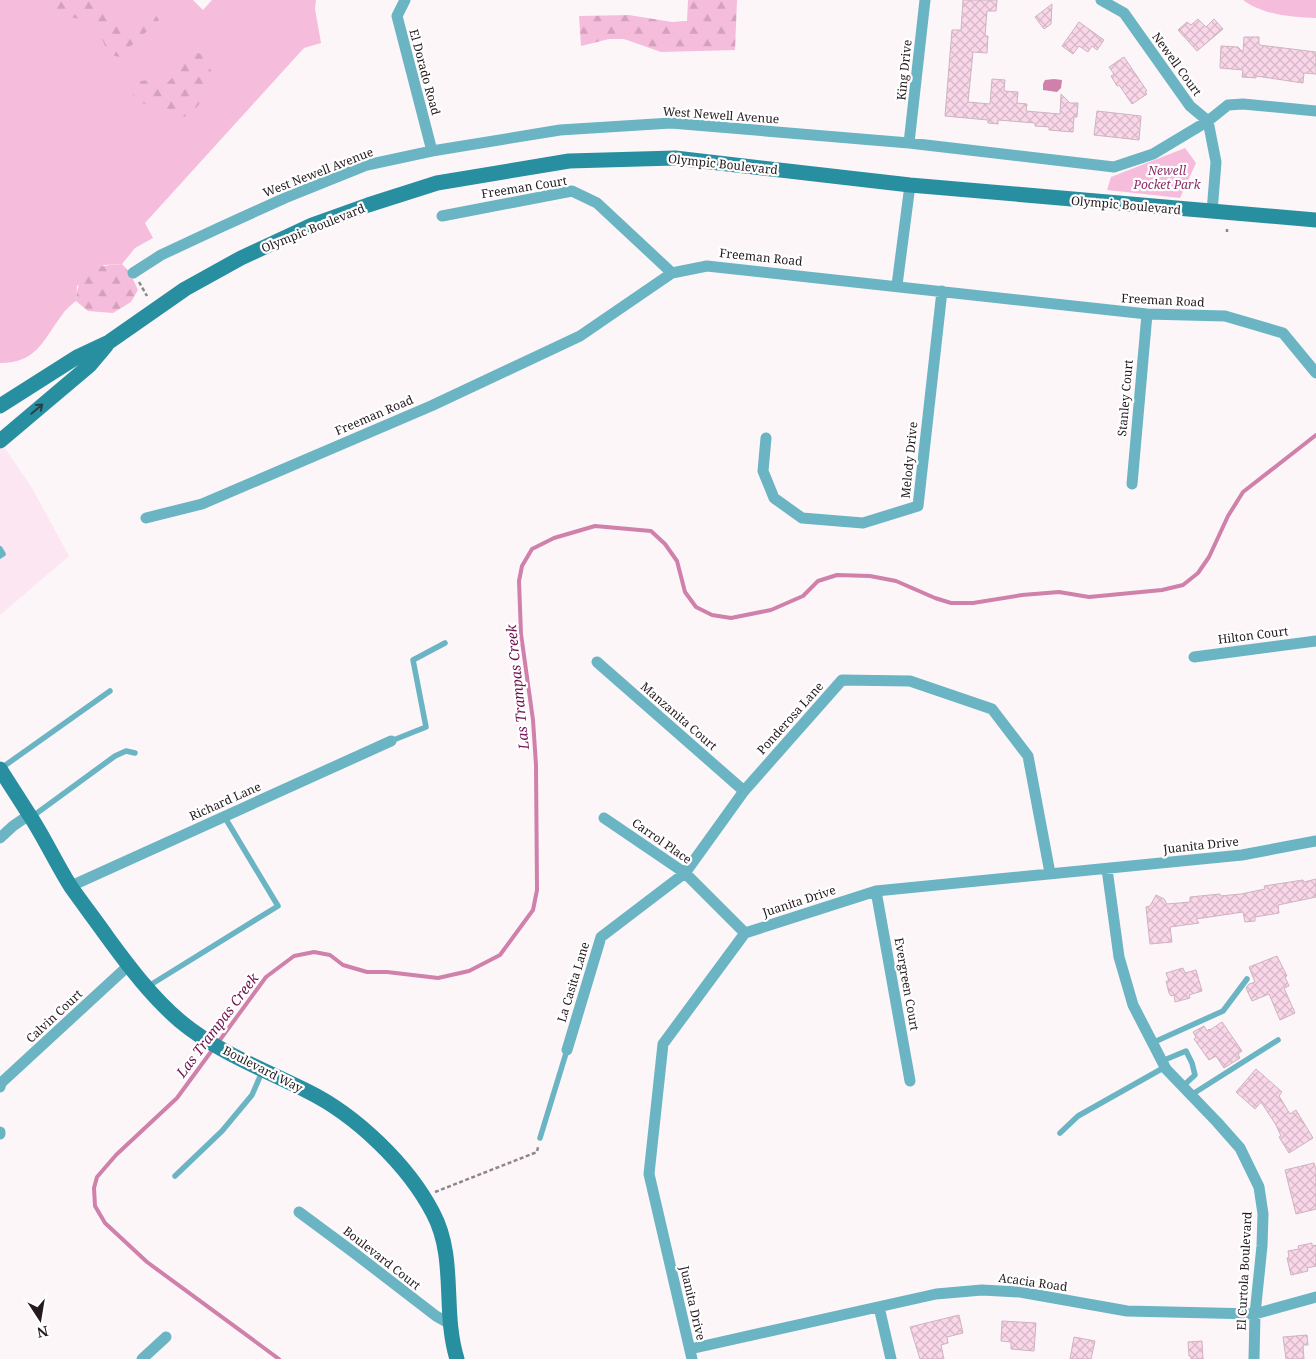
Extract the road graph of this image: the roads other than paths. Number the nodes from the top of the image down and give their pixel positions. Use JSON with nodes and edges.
{"nodes":[{"id":1,"x":405,"y":0,"type":"edge"},
{"id":2,"x":925,"y":0,"type":"edge"},
{"id":3,"x":1101,"y":0,"type":"edge"},
{"id":4,"x":1316,"y":111,"type":"edge"},
{"id":5,"x":1208,"y":121,"type":"junction"},
{"id":6,"x":909,"y":143,"type":"junction"},
{"id":7,"x":432,"y":151,"type":"junction"},
{"id":8,"x":910,"y":185,"type":"junction"},
{"id":9,"x":1212,"y":212,"type":"junction"},
{"id":10,"x":442,"y":216,"type":"dead end"},
{"id":11,"x":1316,"y":220,"type":"edge"},
{"id":12,"x":133,"y":273,"type":"dead end"},
{"id":13,"x":672,"y":273,"type":"junction"},
{"id":14,"x":897,"y":285,"type":"junction"},
{"id":15,"x":942,"y":291,"type":"junction"},
{"id":16,"x":1147,"y":314,"type":"junction"},
{"id":17,"x":108,"y":342,"type":"junction"},
{"id":18,"x":1316,"y":374,"type":"edge"},
{"id":19,"x":0,"y":406,"type":"edge"},
{"id":20,"x":766,"y":438,"type":"dead end"},
{"id":21,"x":0,"y":441,"type":"edge"},
{"id":22,"x":1132,"y":484,"type":"dead end"},
{"id":23,"x":146,"y":518,"type":"dead end"},
{"id":24,"x":0,"y":549,"type":"edge"},
{"id":25,"x":0,"y":556,"type":"edge"},
{"id":26,"x":1316,"y":641,"type":"edge"},
{"id":27,"x":445,"y":643,"type":"dead end"},
{"id":28,"x":1194,"y":657,"type":"dead end"},
{"id":29,"x":597,"y":662,"type":"dead end"},
{"id":30,"x":110,"y":691,"type":"dead end"},
{"id":31,"x":391,"y":740,"type":"joint"},
{"id":32,"x":135,"y":753,"type":"dead end"},
{"id":33,"x":0,"y":769,"type":"edge"},
{"id":34,"x":744,"y":791,"type":"junction"},
{"id":35,"x":30,"y":816,"type":"junction"},
{"id":36,"x":224,"y":816,"type":"junction"},
{"id":37,"x":604,"y":818,"type":"dead end"},
{"id":38,"x":0,"y":838,"type":"edge"},
{"id":39,"x":1316,"y":841,"type":"edge"},
{"id":40,"x":1107,"y":869,"type":"junction"},
{"id":41,"x":685,"y":873,"type":"junction"},
{"id":42,"x":1050,"y":873,"type":"junction"},
{"id":43,"x":71,"y":886,"type":"junction"},
{"id":44,"x":876,"y":891,"type":"junction"},
{"id":45,"x":745,"y":933,"type":"junction"},
{"id":46,"x":128,"y":966,"type":"junction"},
{"id":47,"x":1247,"y":979,"type":"dead end"},
{"id":48,"x":146,"y":988,"type":"junction"},
{"id":49,"x":1278,"y":1040,"type":"dead end"},
{"id":50,"x":1152,"y":1043,"type":"junction"},
{"id":51,"x":567,"y":1050,"type":"joint"},
{"id":52,"x":1163,"y":1064,"type":"junction"},
{"id":53,"x":263,"y":1070,"type":"junction"},
{"id":54,"x":910,"y":1081,"type":"dead end"},
{"id":55,"x":0,"y":1087,"type":"edge"},
{"id":56,"x":1187,"y":1091,"type":"junction"},
{"id":57,"x":1060,"y":1133,"type":"dead end"},
{"id":58,"x":540,"y":1138,"type":"road end"},
{"id":59,"x":175,"y":1176,"type":"dead end"},
{"id":60,"x":299,"y":1212,"type":"dead end"},
{"id":61,"x":1316,"y":1297,"type":"edge"},
{"id":62,"x":879,"y":1307,"type":"junction"},
{"id":63,"x":1255,"y":1314,"type":"junction"},
{"id":64,"x":450,"y":1324,"type":"junction"},
{"id":65,"x":166,"y":1336,"type":"dead end"},
{"id":66,"x":691,"y":1354,"type":"edge"},
{"id":67,"x":142,"y":1359,"type":"edge"},
{"id":68,"x":457,"y":1359,"type":"edge"},
{"id":69,"x":891,"y":1359,"type":"edge"},
{"id":70,"x":1254,"y":1359,"type":"edge"}],
"edges":[{"from":1,"to":7,"type":"street","name":"El Dorado Road"},
{"from":2,"to":6,"type":"street","name":"King Drive"},
{"from":3,"to":5,"type":"street","name":"Newell Court"},
{"from":4,"to":5,"type":"street","name":"West Newell Avenue"},
{"from":5,"to":6,"type":"street","name":"West Newell Avenue"},
{"from":5,"to":9,"type":"street"},
{"from":6,"to":7,"type":"street","name":"West Newell Avenue"},
{"from":7,"to":12,"type":"street","name":"West Newell Avenue"},
{"from":8,"to":9,"type":"main road","name":"Olympic Boulevard"},
{"from":8,"to":14,"type":"street"},
{"from":8,"to":17,"type":"main road","name":"Olympic Boulevard"},
{"from":9,"to":11,"type":"main road","name":"Olympic Boulevard"},
{"from":10,"to":13,"type":"street","name":"Freeman Court"},
{"from":13,"to":14,"type":"street","name":"Freeman Road"},
{"from":13,"to":23,"type":"street","name":"Freeman Road"},
{"from":14,"to":15,"type":"street","name":"Freeman Road"},
{"from":15,"to":16,"type":"street","name":"Freeman Road"},
{"from":15,"to":20,"type":"street","name":"Melody Drive"},
{"from":16,"to":18,"type":"street","name":"Freeman Road"},
{"from":16,"to":22,"type":"street","name":"Stanley Court"},
{"from":17,"to":19,"type":"main road","name":"Olympic Boulevard"},
{"from":21,"to":17,"type":"main road","name":"Olympic Boulevard","one_way":true},
{"from":24,"to":25,"type":"lane"},
{"from":26,"to":28,"type":"street","name":"Hilton Court"},
{"from":27,"to":31,"type":"lane"},
{"from":29,"to":34,"type":"street","name":"Manzanita Court"},
{"from":30,"to":33,"type":"lane"},
{"from":31,"to":36,"type":"street","name":"Richard Lane"},
{"from":32,"to":35,"type":"lane"},
{"from":33,"to":35,"type":"main road","name":"Boulevard Way"},
{"from":34,"to":41,"type":"street","name":"Ponderosa Lane"},
{"from":34,"to":42,"type":"street","name":"Ponderosa Lane"},
{"from":35,"to":38,"type":"street"},
{"from":35,"to":43,"type":"main road","name":"Boulevard Way"},
{"from":36,"to":43,"type":"street","name":"Richard Lane"},
{"from":36,"to":48,"type":"lane"},
{"from":37,"to":41,"type":"street","name":"Carrol Place"},
{"from":39,"to":40,"type":"street","name":"Juanita Drive"},
{"from":40,"to":42,"type":"street","name":"Juanita Drive"},
{"from":40,"to":50,"type":"street","name":"El Curtola Boulevard"},
{"from":41,"to":45,"type":"street","name":"Carrol Place"},
{"from":41,"to":51,"type":"street","name":"La Casita Lane"},
{"from":42,"to":44,"type":"street","name":"Juanita Drive"},
{"from":43,"to":46,"type":"main road","name":"Boulevard Way"},
{"from":44,"to":45,"type":"street","name":"Juanita Drive"},
{"from":44,"to":54,"type":"street","name":"Evergreen Court"},
{"from":45,"to":66,"type":"street","name":"Juanita Drive"},
{"from":46,"to":48,"type":"main road","name":"Boulevard Way"},
{"from":46,"to":55,"type":"street","name":"Calvin Court"},
{"from":47,"to":50,"type":"lane"},
{"from":48,"to":53,"type":"main road","name":"Boulevard Way"},
{"from":49,"to":56,"type":"lane"},
{"from":50,"to":52,"type":"street","name":"El Curtola Boulevard"},
{"from":51,"to":58,"type":"lane"},
{"from":52,"to":56,"type":"street","name":"El Curtola Boulevard"},
{"from":52,"to":56,"type":"lane"},
{"from":52,"to":57,"type":"lane"},
{"from":53,"to":59,"type":"lane"},
{"from":53,"to":64,"type":"main road","name":"Boulevard Way"},
{"from":56,"to":63,"type":"street","name":"El Curtola Boulevard"},
{"from":60,"to":64,"type":"street","name":"Boulevard Court"},
{"from":61,"to":63,"type":"street","name":"Acacia Road"},
{"from":62,"to":63,"type":"street","name":"Acacia Road"},
{"from":62,"to":66,"type":"street","name":"Acacia Road"},
{"from":62,"to":69,"type":"street"},
{"from":63,"to":70,"type":"street","name":"El Curtola Boulevard"},
{"from":64,"to":68,"type":"main road","name":"Boulevard Way"},
{"from":65,"to":67,"type":"street"}]}
